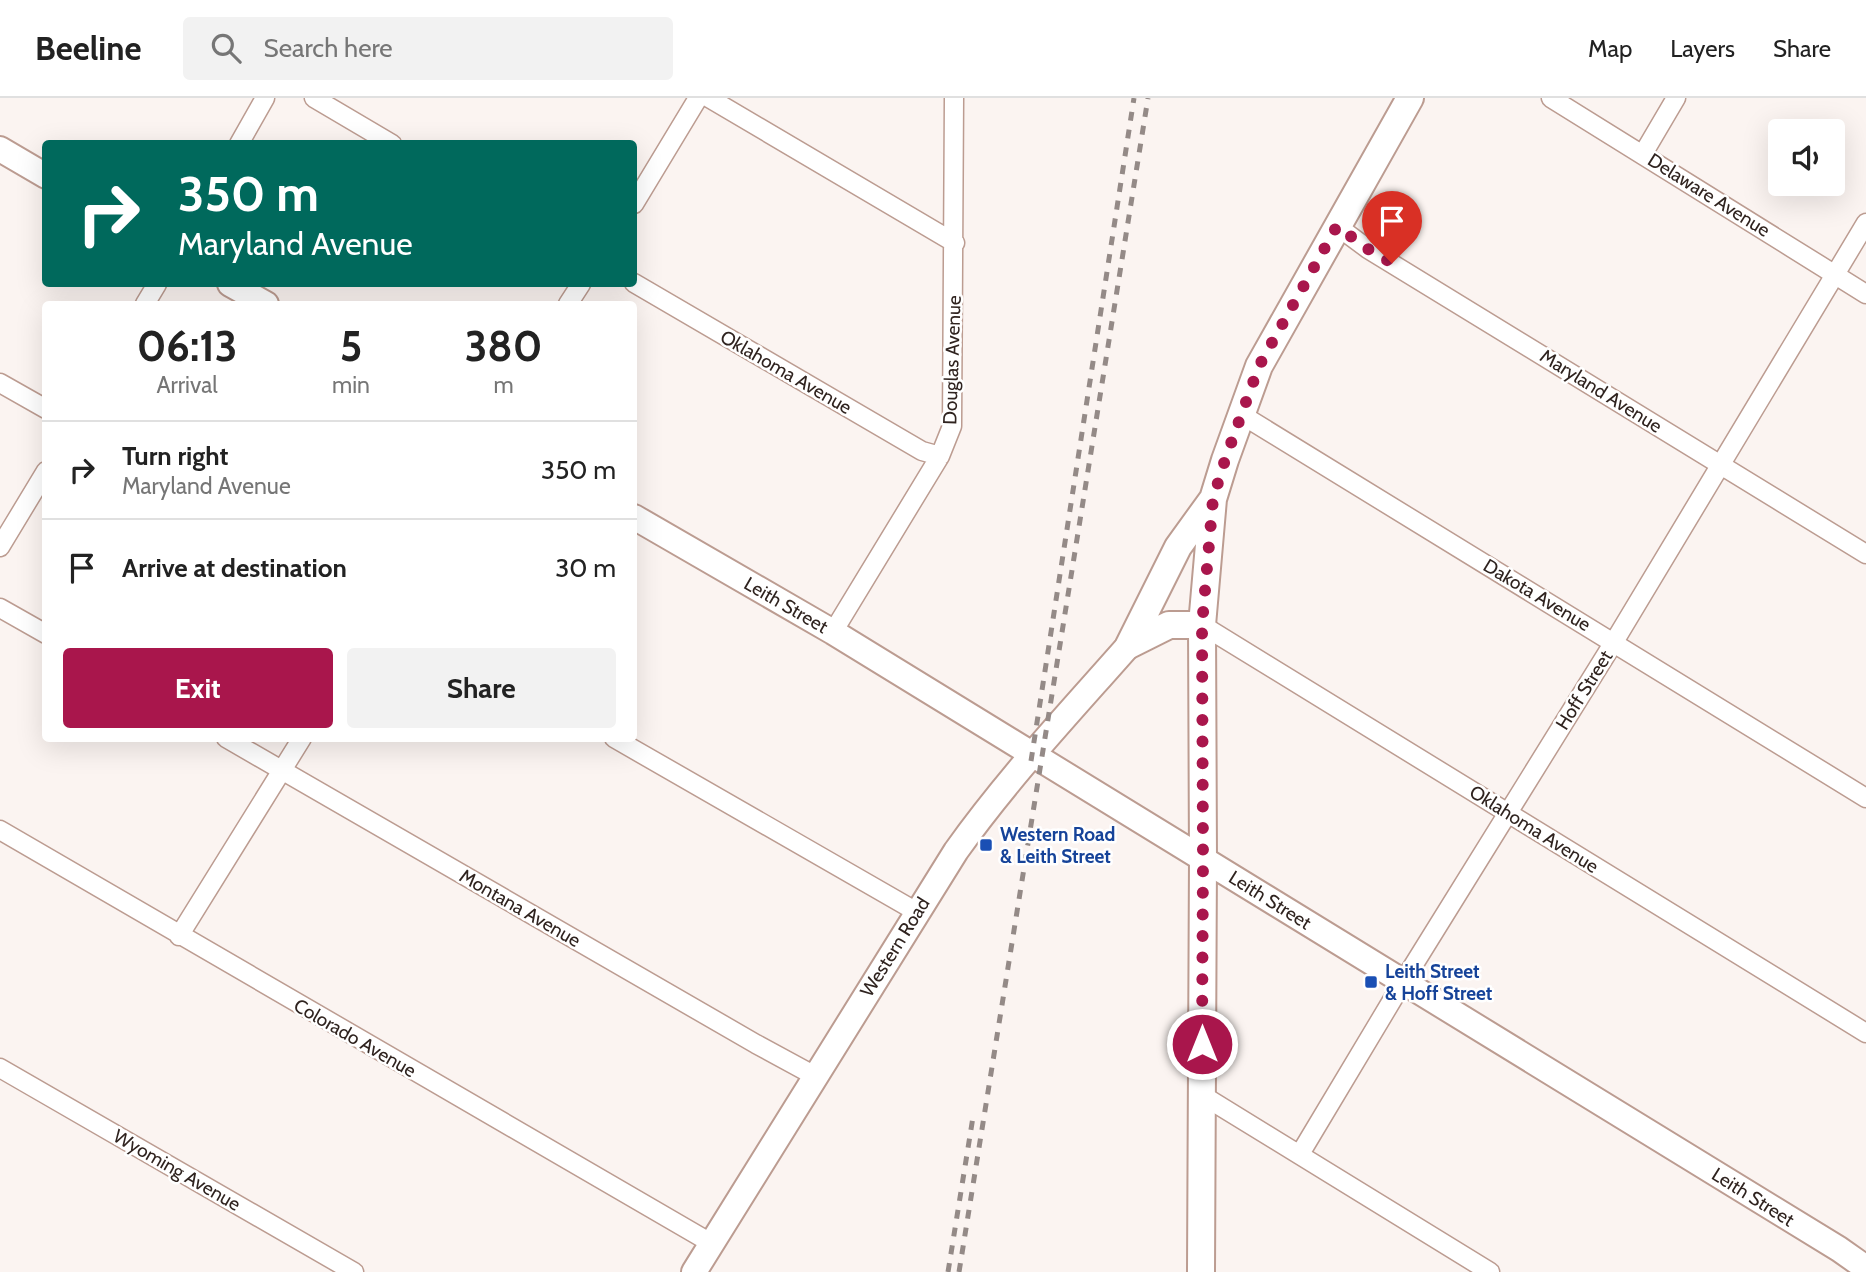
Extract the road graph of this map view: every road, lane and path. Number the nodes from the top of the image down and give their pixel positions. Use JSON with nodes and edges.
{"nodes":[{"id":1,"x":265,"y":98,"type":"edge"},
{"id":2,"x":314,"y":98,"type":"edge"},
{"id":3,"x":698,"y":98,"type":"edge"},
{"id":4,"x":709,"y":98,"type":"edge"},
{"id":5,"x":954,"y":98,"type":"edge"},
{"id":6,"x":1410,"y":98,"type":"edge"},
{"id":7,"x":1551,"y":98,"type":"edge"},
{"id":8,"x":1676,"y":98,"type":"edge"},
{"id":9,"x":241,"y":140,"type":"edge"},
{"id":10,"x":385,"y":140,"type":"edge"},
{"id":11,"x":0,"y":149,"type":"edge"},
{"id":12,"x":1643,"y":155,"type":"junction"},
{"id":13,"x":42,"y":174,"type":"edge"},
{"id":14,"x":637,"y":199,"type":"edge"},
{"id":15,"x":1866,"y":223,"type":"edge"},
{"id":16,"x":1337,"y":226,"type":"junction"},
{"id":17,"x":955,"y":243,"type":"junction"},
{"id":18,"x":1836,"y":275,"type":"junction"},
{"id":19,"x":637,"y":286,"type":"edge"},
{"id":20,"x":235,"y":287,"type":"edge"},
{"id":21,"x":1866,"y":294,"type":"edge"},
{"id":22,"x":261,"y":301,"type":"edge"},
{"id":23,"x":0,"y":383,"type":"edge"},
{"id":24,"x":42,"y":407,"type":"edge"},
{"id":25,"x":1242,"y":415,"type":"junction"},
{"id":26,"x":940,"y":456,"type":"junction"},
{"id":27,"x":1720,"y":465,"type":"junction"},
{"id":28,"x":42,"y":478,"type":"edge"},
{"id":29,"x":1213,"y":499,"type":"junction"},
{"id":30,"x":637,"y":519,"type":"edge"},
{"id":31,"x":0,"y":547,"type":"edge"},
{"id":32,"x":1866,"y":554,"type":"edge"},
{"id":33,"x":0,"y":608,"type":"edge"},
{"id":34,"x":1202,"y":625,"type":"junction"},
{"id":35,"x":42,"y":632,"type":"edge"},
{"id":36,"x":833,"y":632,"type":"junction"},
{"id":37,"x":1614,"y":642,"type":"junction"},
{"id":38,"x":1129,"y":645,"type":"junction"},
{"id":39,"x":233,"y":742,"type":"edge"},
{"id":40,"x":300,"y":742,"type":"edge"},
{"id":41,"x":621,"y":742,"type":"edge"},
{"id":42,"x":1032,"y":755,"type":"junction"},
{"id":43,"x":282,"y":771,"type":"junction"},
{"id":44,"x":1866,"y":798,"type":"edge"},
{"id":45,"x":1508,"y":813,"type":"junction"},
{"id":46,"x":0,"y":830,"type":"edge"},
{"id":47,"x":1203,"y":859,"type":"junction"},
{"id":48,"x":917,"y":912,"type":"junction"},
{"id":49,"x":179,"y":936,"type":"junction"},
{"id":50,"x":1403,"y":982,"type":"junction"},
{"id":51,"x":1866,"y":1033,"type":"edge"},
{"id":52,"x":0,"y":1068,"type":"edge"},
{"id":53,"x":815,"y":1076,"type":"junction"},
{"id":54,"x":1202,"y":1095,"type":"junction"},
{"id":55,"x":1300,"y":1154,"type":"junction"},
{"id":56,"x":711,"y":1243,"type":"junction"},
{"id":57,"x":1863,"y":1266,"type":"edge"},
{"id":58,"x":354,"y":1272,"type":"edge"},
{"id":59,"x":694,"y":1272,"type":"edge"},
{"id":60,"x":1201,"y":1272,"type":"edge"},
{"id":61,"x":1490,"y":1272,"type":"edge"}],
"edges":[{"from":1,"to":9,"type":"street"},
{"from":2,"to":10,"type":"street"},
{"from":3,"to":14,"type":"street"},
{"from":4,"to":17,"type":"street"},
{"from":5,"to":17,"type":"street","name":"Douglas Avenue"},
{"from":6,"to":16,"type":"main road"},
{"from":7,"to":12,"type":"street","name":"Delaware Avenue"},
{"from":8,"to":12,"type":"street"},
{"from":11,"to":13,"type":"street"},
{"from":12,"to":18,"type":"street","name":"Delaware Avenue"},
{"from":15,"to":18,"type":"street","name":"Hoff Street"},
{"from":16,"to":25,"type":"main road"},
{"from":16,"to":27,"type":"street","name":"Maryland Avenue"},
{"from":17,"to":26,"type":"street","name":"Douglas Avenue"},
{"from":18,"to":21,"type":"street","name":"Delaware Avenue"},
{"from":18,"to":27,"type":"street","name":"Hoff Street"},
{"from":19,"to":26,"type":"street","name":"Oklahoma Avenue"},
{"from":20,"to":22,"type":"street"},
{"from":23,"to":24,"type":"street"},
{"from":25,"to":29,"type":"main road"},
{"from":25,"to":37,"type":"street","name":"Dakota Avenue"},
{"from":26,"to":36,"type":"street","name":"Douglas Avenue"},
{"from":27,"to":32,"type":"street","name":"Maryland Avenue"},
{"from":27,"to":37,"type":"street","name":"Hoff Street"},
{"from":28,"to":31,"type":"street"},
{"from":29,"to":34,"type":"main road"},
{"from":29,"to":38,"type":"main road"},
{"from":30,"to":36,"type":"street","name":"Leith Street"},
{"from":33,"to":35,"type":"street"},
{"from":34,"to":38,"type":"main road"},
{"from":34,"to":45,"type":"street","name":"Oklahoma Avenue"},
{"from":34,"to":47,"type":"main road"},
{"from":36,"to":42,"type":"street","name":"Leith Street"},
{"from":37,"to":44,"type":"street","name":"Dakota Avenue"},
{"from":37,"to":45,"type":"street","name":"Hoff Street"},
{"from":38,"to":42,"type":"street","name":"Western Road"},
{"from":39,"to":43,"type":"street","name":"Montana Avenue"},
{"from":40,"to":43,"type":"street"},
{"from":41,"to":48,"type":"street"},
{"from":42,"to":47,"type":"street","name":"Leith Street"},
{"from":42,"to":48,"type":"street","name":"Western Road"},
{"from":43,"to":49,"type":"street"},
{"from":43,"to":53,"type":"street","name":"Montana Avenue"},
{"from":45,"to":50,"type":"street","name":"Hoff Street"},
{"from":45,"to":51,"type":"street","name":"Oklahoma Avenue"},
{"from":46,"to":49,"type":"street","name":"Colorado Avenue"},
{"from":47,"to":50,"type":"street","name":"Leith Street"},
{"from":47,"to":54,"type":"main road"},
{"from":48,"to":53,"type":"street","name":"Western Road"},
{"from":49,"to":56,"type":"street","name":"Colorado Avenue"},
{"from":50,"to":55,"type":"street","name":"Hoff Street"},
{"from":50,"to":57,"type":"street","name":"Leith Street"},
{"from":52,"to":58,"type":"street","name":"Wyoming Avenue"},
{"from":53,"to":56,"type":"street","name":"Western Road"},
{"from":54,"to":55,"type":"street"},
{"from":54,"to":60,"type":"main road"},
{"from":55,"to":61,"type":"street"},
{"from":56,"to":59,"type":"street","name":"Western Road"}]}
